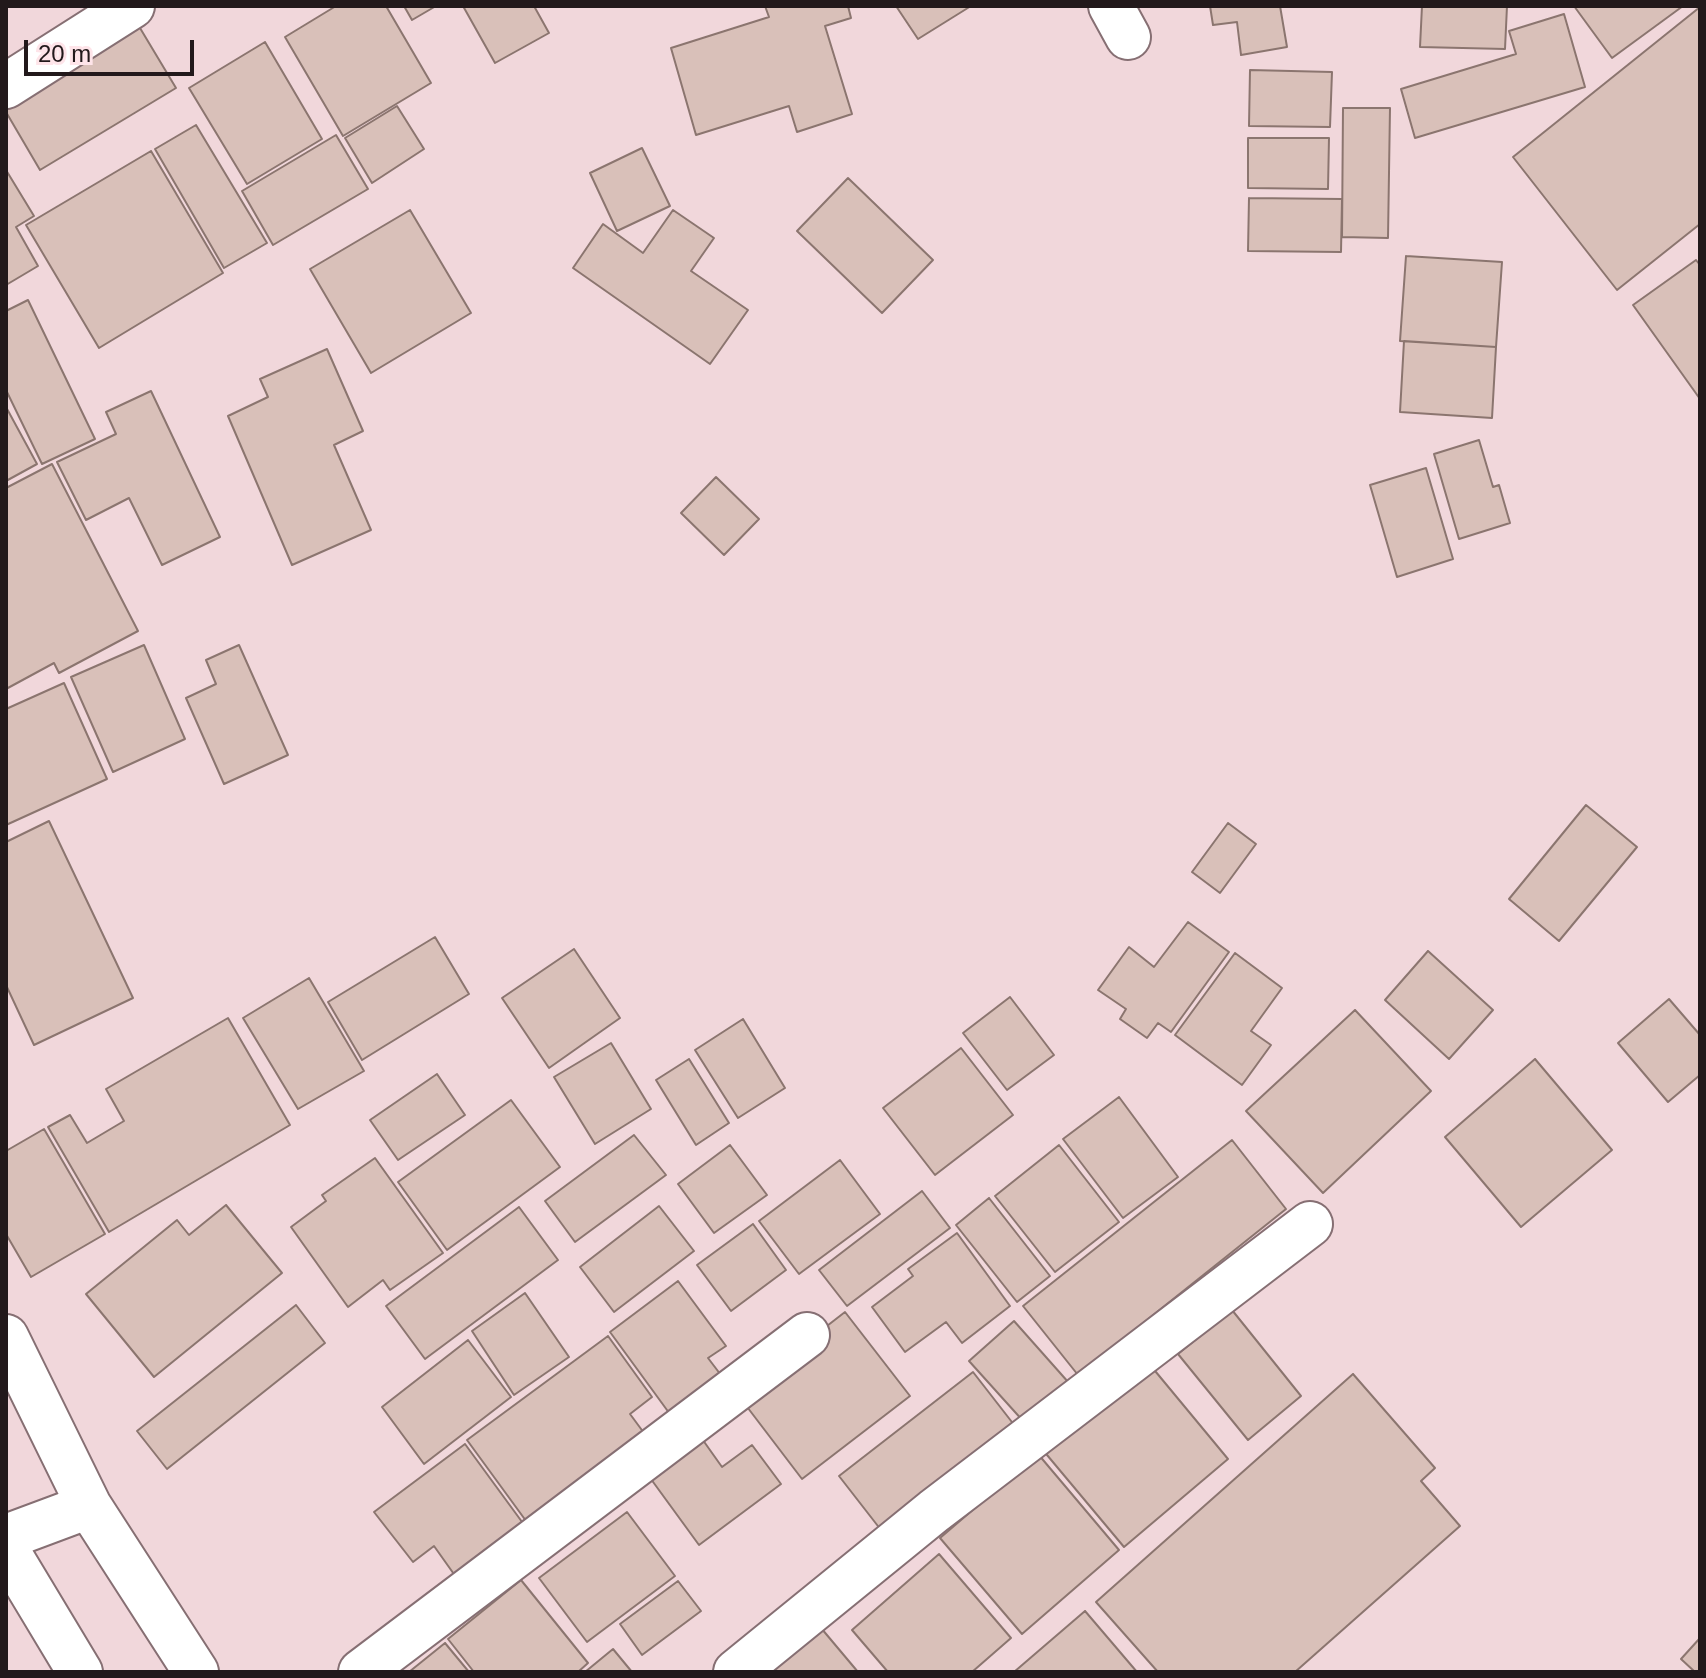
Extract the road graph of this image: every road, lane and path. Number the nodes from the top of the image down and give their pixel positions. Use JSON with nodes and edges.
{"nodes":[{"id":1,"x":132,"y":6,"type":"edge"},
{"id":2,"x":6,"y":86,"type":"edge"},
{"id":3,"x":1310,"y":1224,"type":"dead end"},
{"id":4,"x":807,"y":1335,"type":"dead end"},
{"id":5,"x":6,"y":1337,"type":"edge"},
{"id":6,"x":89,"y":1506,"type":"junction"},
{"id":7,"x":6,"y":1537,"type":"edge"},
{"id":8,"x":6,"y":1549,"type":"edge"},
{"id":9,"x":80,"y":1672,"type":"edge"},
{"id":10,"x":196,"y":1672,"type":"edge"},
{"id":11,"x":361,"y":1672,"type":"edge"},
{"id":12,"x":736,"y":1672,"type":"edge"}],
"edges":[{"from":1,"to":2,"type":"street"},
{"from":3,"to":12,"type":"street"},
{"from":4,"to":11,"type":"street"},
{"from":5,"to":6,"type":"street"},
{"from":6,"to":7,"type":"street"},
{"from":6,"to":10,"type":"street"},
{"from":8,"to":9,"type":"street"}]}
